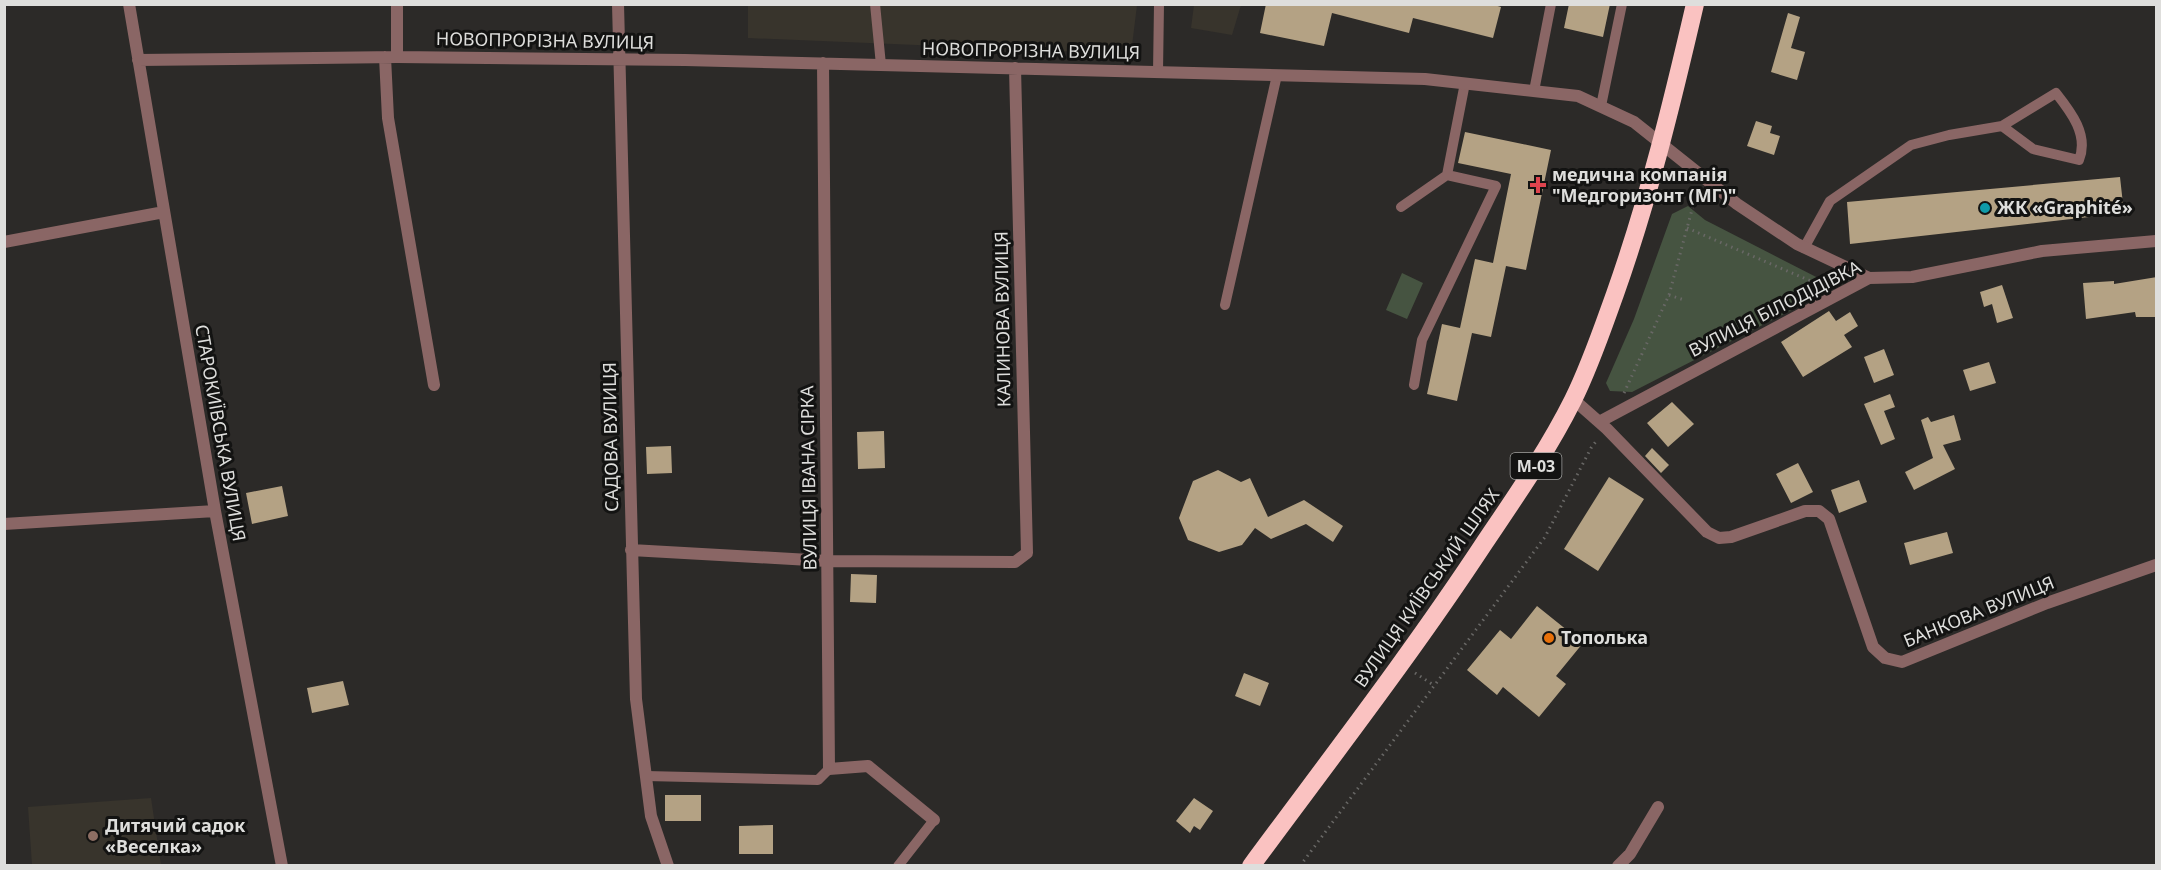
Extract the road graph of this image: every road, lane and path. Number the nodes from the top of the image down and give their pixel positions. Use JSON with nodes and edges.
{"nodes":[{"id":1,"x":129,"y":4,"type":"edge"},
{"id":2,"x":397,"y":4,"type":"edge"},
{"id":3,"x":618,"y":4,"type":"edge"},
{"id":4,"x":875,"y":4,"type":"edge"},
{"id":5,"x":1160,"y":4,"type":"edge"},
{"id":6,"x":1622,"y":4,"type":"edge"},
{"id":7,"x":1695,"y":4,"type":"edge"},
{"id":8,"x":1549,"y":5,"type":"edge"},
{"id":9,"x":391,"y":57,"type":"junction"},
{"id":10,"x":138,"y":60,"type":"junction"},
{"id":11,"x":620,"y":60,"type":"junction"},
{"id":12,"x":823,"y":63,"type":"junction"},
{"id":13,"x":880,"y":65,"type":"junction"},
{"id":14,"x":1015,"y":68,"type":"junction"},
{"id":15,"x":1158,"y":72,"type":"junction"},
{"id":16,"x":1277,"y":75,"type":"junction"},
{"id":17,"x":1465,"y":83,"type":"junction"},
{"id":18,"x":1534,"y":91,"type":"junction"},
{"id":19,"x":1601,"y":106,"type":"junction"},
{"id":20,"x":2002,"y":126,"type":"junction"},
{"id":21,"x":1662,"y":144,"type":"junction"},
{"id":22,"x":1447,"y":175,"type":"junction"},
{"id":23,"x":1701,"y":176,"type":"junction"},
{"id":24,"x":1401,"y":207,"type":"dead end"},
{"id":25,"x":164,"y":212,"type":"junction"},
{"id":26,"x":1687,"y":228,"type":"junction"},
{"id":27,"x":2157,"y":241,"type":"edge"},
{"id":28,"x":4,"y":242,"type":"edge"},
{"id":29,"x":1804,"y":248,"type":"junction"},
{"id":30,"x":1869,"y":278,"type":"junction"},
{"id":31,"x":1820,"y":285,"type":"dead end"},
{"id":32,"x":1669,"y":295,"type":"junction"},
{"id":33,"x":1684,"y":300,"type":"dead end"},
{"id":34,"x":1225,"y":305,"type":"dead end"},
{"id":35,"x":434,"y":385,"type":"dead end"},
{"id":36,"x":1414,"y":385,"type":"dead end"},
{"id":37,"x":1573,"y":399,"type":"junction"},
{"id":38,"x":1614,"y":413,"type":"junction"},
{"id":39,"x":1603,"y":425,"type":"junction"},
{"id":40,"x":215,"y":511,"type":"junction"},
{"id":41,"x":4,"y":524,"type":"edge"},
{"id":42,"x":631,"y":550,"type":"junction"},
{"id":43,"x":828,"y":561,"type":"junction"},
{"id":44,"x":2157,"y":565,"type":"edge"},
{"id":45,"x":829,"y":769,"type":"junction"},
{"id":46,"x":646,"y":776,"type":"junction"},
{"id":47,"x":1658,"y":807,"type":"dead end"},
{"id":48,"x":934,"y":820,"type":"joint"},
{"id":49,"x":282,"y":866,"type":"edge"},
{"id":50,"x":668,"y":866,"type":"edge"},
{"id":51,"x":898,"y":866,"type":"edge"},
{"id":52,"x":1251,"y":866,"type":"edge"},
{"id":53,"x":1300,"y":866,"type":"edge"},
{"id":54,"x":1618,"y":866,"type":"edge"}],
"edges":[{"from":1,"to":10,"type":"street","name":"СТАРОКИЇВСЬКА ВУЛИЦЯ"},
{"from":2,"to":9,"type":"street"},
{"from":3,"to":11,"type":"street","name":"САДОВА ВУЛИЦЯ"},
{"from":4,"to":13,"type":"lane"},
{"from":5,"to":15,"type":"lane"},
{"from":6,"to":19,"type":"lane"},
{"from":7,"to":21,"type":"highway","name":"ВУЛИЦЯ КИЇВСЬКИЙ ШЛЯХ","number":"М-03"},
{"from":8,"to":18,"type":"lane"},
{"from":9,"to":10,"type":"street","name":"НОВОПРОРІЗНА ВУЛИЦЯ"},
{"from":9,"to":11,"type":"street","name":"НОВОПРОРІЗНА ВУЛИЦЯ"},
{"from":9,"to":35,"type":"street"},
{"from":10,"to":25,"type":"street","name":"СТАРОКИЇВСЬКА ВУЛИЦЯ"},
{"from":11,"to":12,"type":"street","name":"НОВОПРОРІЗНА ВУЛИЦЯ"},
{"from":11,"to":42,"type":"street","name":"САДОВА ВУЛИЦЯ"},
{"from":12,"to":13,"type":"street","name":"НОВОПРОРІЗНА ВУЛИЦЯ"},
{"from":12,"to":43,"type":"street","name":"ВУЛИЦЯ ІВАНА СІРКА"},
{"from":13,"to":14,"type":"street","name":"НОВОПРОРІЗНА ВУЛИЦЯ"},
{"from":14,"to":15,"type":"street","name":"НОВОПРОРІЗНА ВУЛИЦЯ"},
{"from":14,"to":43,"type":"street","name":"КАЛИНОВА ВУЛИЦЯ"},
{"from":15,"to":16,"type":"street","name":"НОВОПРОРІЗНА ВУЛИЦЯ"},
{"from":16,"to":17,"type":"street","name":"НОВОПРОРІЗНА ВУЛИЦЯ"},
{"from":16,"to":34,"type":"lane"},
{"from":17,"to":18,"type":"street","name":"НОВОПРОРІЗНА ВУЛИЦЯ"},
{"from":17,"to":22,"type":"lane"},
{"from":18,"to":19,"type":"street","name":"НОВОПРОРІЗНА ВУЛИЦЯ"},
{"from":19,"to":21,"type":"street","name":"НОВОПРОРІЗНА ВУЛИЦЯ"},
{"from":20,"to":20,"type":"lane"},
{"from":20,"to":29,"type":"lane"},
{"from":21,"to":23,"type":"street","name":"НОВОПРОРІЗНА ВУЛИЦЯ"},
{"from":21,"to":37,"type":"highway","name":"ВУЛИЦЯ КИЇВСЬКИЙ ШЛЯХ","number":"М-03"},
{"from":22,"to":24,"type":"lane"},
{"from":22,"to":36,"type":"lane"},
{"from":23,"to":26,"type":"path"},
{"from":23,"to":29,"type":"street","name":"НОВОПРОРІЗНА ВУЛИЦЯ"},
{"from":25,"to":28,"type":"street"},
{"from":25,"to":40,"type":"street","name":"СТАРОКИЇВСЬКА ВУЛИЦЯ"},
{"from":26,"to":31,"type":"path"},
{"from":26,"to":32,"type":"path"},
{"from":27,"to":30,"type":"street","name":"ВУЛИЦЯ БІЛОДІДІВКА"},
{"from":29,"to":30,"type":"street","name":"НОВОПРОРІЗНА ВУЛИЦЯ"},
{"from":30,"to":38,"type":"street","name":"ВУЛИЦЯ БІЛОДІДІВКА"},
{"from":32,"to":33,"type":"path"},
{"from":32,"to":38,"type":"path"},
{"from":37,"to":39,"type":"street","name":"БАНКОВА ВУЛИЦЯ"},
{"from":37,"to":52,"type":"highway","name":"ВУЛИЦЯ КИЇВСЬКИЙ ШЛЯХ","number":"М-03"},
{"from":38,"to":39,"type":"street","name":"ВУЛИЦЯ БІЛОДІДІВКА"},
{"from":39,"to":44,"type":"street","name":"БАНКОВА ВУЛИЦЯ"},
{"from":39,"to":53,"type":"path"},
{"from":40,"to":41,"type":"street"},
{"from":40,"to":49,"type":"street","name":"СТАРОКИЇВСЬКА ВУЛИЦЯ"},
{"from":42,"to":43,"type":"street"},
{"from":42,"to":46,"type":"street","name":"САДОВА ВУЛИЦЯ"},
{"from":43,"to":45,"type":"street","name":"ВУЛИЦЯ ІВАНА СІРКА"},
{"from":45,"to":46,"type":"lane"},
{"from":45,"to":48,"type":"street"},
{"from":46,"to":50,"type":"street","name":"САДОВА ВУЛИЦЯ"},
{"from":47,"to":54,"type":"street"},
{"from":48,"to":51,"type":"lane"}]}
